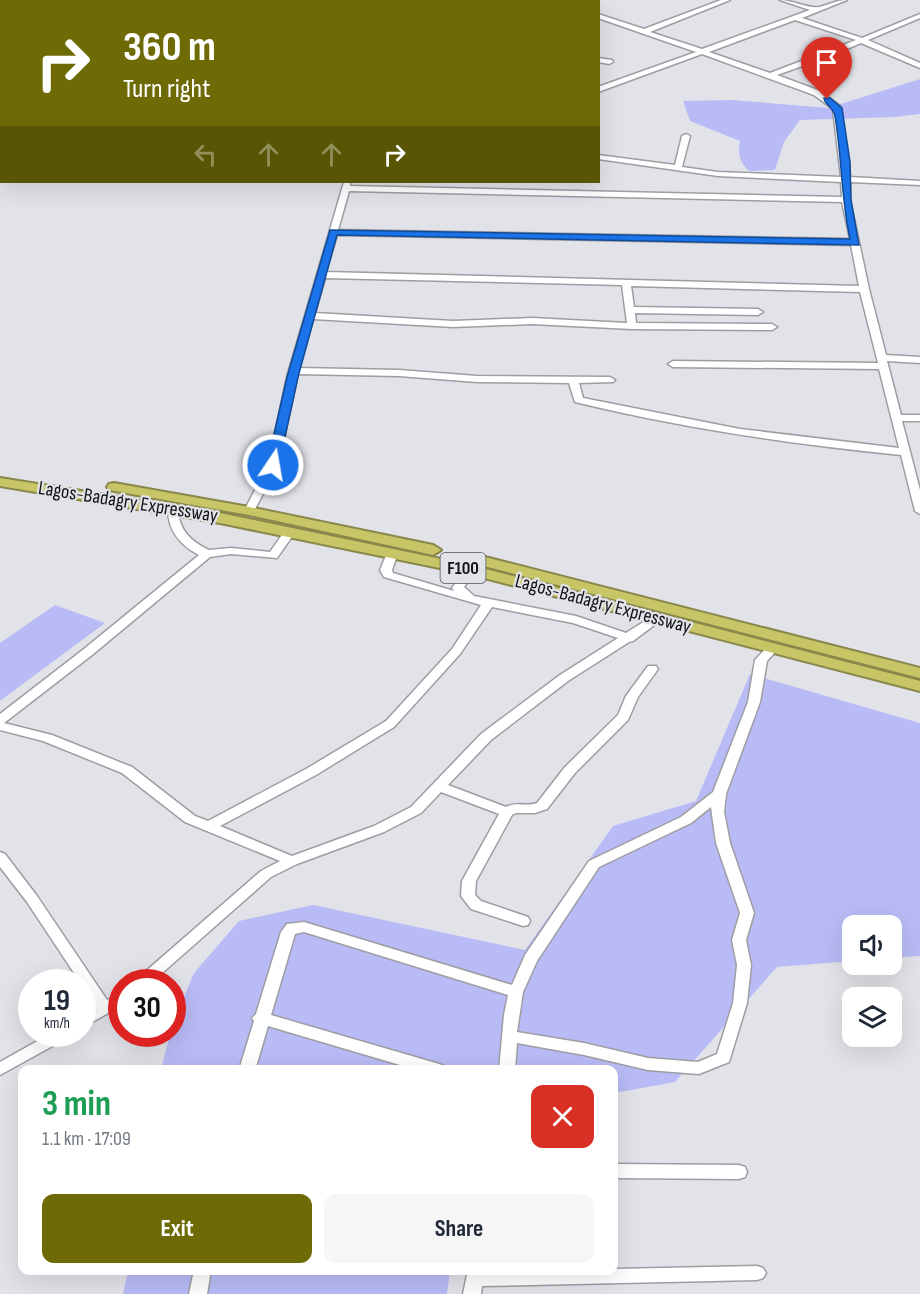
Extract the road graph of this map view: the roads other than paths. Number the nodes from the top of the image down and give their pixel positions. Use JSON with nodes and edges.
{"nodes":[{"id":1,"x":0,"y":0,"type":"edge"},
{"id":2,"x":6,"y":0,"type":"edge"},
{"id":3,"x":727,"y":0,"type":"edge"},
{"id":4,"x":783,"y":0,"type":"edge"},
{"id":5,"x":844,"y":0,"type":"edge"},
{"id":6,"x":817,"y":10,"type":"junction"},
{"id":7,"x":920,"y":16,"type":"edge"},
{"id":8,"x":600,"y":17,"type":"edge"},
{"id":9,"x":795,"y":18,"type":"junction"},
{"id":10,"x":643,"y":32,"type":"junction"},
{"id":11,"x":864,"y":40,"type":"junction"},
{"id":12,"x":707,"y":51,"type":"junction"},
{"id":13,"x":600,"y":60,"type":"edge"},
{"id":14,"x":811,"y":61,"type":"junction"},
{"id":15,"x":609,"y":62,"type":"dead end"},
{"id":16,"x":918,"y":64,"type":"edge"},
{"id":17,"x":832,"y":68,"type":"dead end"},
{"id":18,"x":770,"y":75,"type":"junction"},
{"id":19,"x":600,"y":89,"type":"edge"},
{"id":20,"x":686,"y":136,"type":"dead end"},
{"id":21,"x":600,"y":157,"type":"edge"},
{"id":22,"x":678,"y":168,"type":"junction"},
{"id":23,"x":846,"y":178,"type":"junction"},
{"id":24,"x":920,"y":183,"type":"edge"},
{"id":25,"x":346,"y":185,"type":"edge"},
{"id":26,"x":846,"y":200,"type":"junction"},
{"id":27,"x":333,"y":232,"type":"junction"},
{"id":28,"x":855,"y":242,"type":"junction"},
{"id":29,"x":321,"y":275,"type":"junction"},
{"id":30,"x":626,"y":283,"type":"junction"},
{"id":31,"x":864,"y":289,"type":"junction"},
{"id":32,"x":629,"y":310,"type":"junction"},
{"id":33,"x":758,"y":312,"type":"dead end"},
{"id":34,"x":311,"y":316,"type":"junction"},
{"id":35,"x":632,"y":326,"type":"junction"},
{"id":36,"x":772,"y":327,"type":"dead end"},
{"id":37,"x":920,"y":360,"type":"edge"},
{"id":38,"x":883,"y":362,"type":"junction"},
{"id":39,"x":673,"y":364,"type":"dead end"},
{"id":40,"x":294,"y":371,"type":"junction"},
{"id":41,"x":573,"y":379,"type":"junction"},
{"id":42,"x":610,"y":380,"type":"dead end"},
{"id":43,"x":898,"y":418,"type":"junction"},
{"id":44,"x":920,"y":418,"type":"edge"},
{"id":45,"x":903,"y":452,"type":"junction"},
{"id":46,"x":0,"y":471,"type":"edge"},
{"id":47,"x":0,"y":482,"type":"edge"},
{"id":48,"x":173,"y":510,"type":"junction"},
{"id":49,"x":249,"y":511,"type":"junction"},
{"id":50,"x":920,"y":511,"type":"edge"},
{"id":51,"x":290,"y":531,"type":"junction"},
{"id":52,"x":392,"y":553,"type":"junction"},
{"id":53,"x":207,"y":554,"type":"junction"},
{"id":54,"x":470,"y":570,"type":"junction"},
{"id":55,"x":470,"y":599,"type":"junction"},
{"id":56,"x":489,"y":602,"type":"junction"},
{"id":57,"x":657,"y":618,"type":"junction"},
{"id":58,"x":628,"y":638,"type":"junction"},
{"id":59,"x":773,"y":648,"type":"junction"},
{"id":60,"x":652,"y":669,"type":"dead end"},
{"id":61,"x":919,"y":681,"type":"edge"},
{"id":62,"x":0,"y":720,"type":"edge"},
{"id":63,"x":0,"y":726,"type":"edge"},
{"id":64,"x":441,"y":787,"type":"junction"},
{"id":65,"x":719,"y":794,"type":"junction"},
{"id":66,"x":507,"y":812,"type":"junction"},
{"id":67,"x":208,"y":827,"type":"junction"},
{"id":68,"x":0,"y":857,"type":"edge"},
{"id":69,"x":292,"y":861,"type":"junction"},
{"id":70,"x":523,"y":921,"type":"dead end"},
{"id":71,"x":158,"y":969,"type":"edge"},
{"id":72,"x":516,"y":992,"type":"junction"},
{"id":73,"x":108,"y":1007,"type":"edge"},
{"id":74,"x":105,"y":1009,"type":"junction"},
{"id":75,"x":96,"y":1014,"type":"edge"},
{"id":76,"x":260,"y":1018,"type":"junction"},
{"id":77,"x":510,"y":1036,"type":"junction"},
{"id":78,"x":39,"y":1047,"type":"edge"},
{"id":79,"x":248,"y":1065,"type":"edge"},
{"id":80,"x":422,"y":1065,"type":"edge"},
{"id":81,"x":507,"y":1065,"type":"edge"},
{"id":82,"x":0,"y":1069,"type":"edge"},
{"id":83,"x":618,"y":1171,"type":"edge"},
{"id":84,"x":740,"y":1172,"type":"dead end"},
{"id":85,"x":756,"y":1273,"type":"dead end"},
{"id":86,"x":201,"y":1275,"type":"edge"},
{"id":87,"x":474,"y":1281,"type":"edge"},
{"id":88,"x":198,"y":1294,"type":"edge"}],
"edges":[{"from":1,"to":2,"type":"street"},
{"from":3,"to":10,"type":"street"},
{"from":4,"to":6,"type":"street"},
{"from":5,"to":6,"type":"street"},
{"from":6,"to":9,"type":"street"},
{"from":7,"to":11,"type":"street"},
{"from":8,"to":10,"type":"street"},
{"from":9,"to":11,"type":"street"},
{"from":9,"to":12,"type":"street"},
{"from":10,"to":12,"type":"street"},
{"from":11,"to":14,"type":"street"},
{"from":11,"to":16,"type":"street"},
{"from":12,"to":18,"type":"street"},
{"from":12,"to":19,"type":"street"},
{"from":13,"to":15,"type":"street"},
{"from":14,"to":17,"type":"street"},
{"from":14,"to":18,"type":"street"},
{"from":18,"to":23,"type":"street"},
{"from":20,"to":22,"type":"street"},
{"from":21,"to":22,"type":"street"},
{"from":22,"to":23,"type":"street"},
{"from":23,"to":24,"type":"street"},
{"from":23,"to":26,"type":"street"},
{"from":25,"to":26,"type":"street"},
{"from":25,"to":27,"type":"street"},
{"from":26,"to":28,"type":"street"},
{"from":27,"to":28,"type":"street"},
{"from":27,"to":29,"type":"street"},
{"from":28,"to":31,"type":"street"},
{"from":29,"to":30,"type":"street"},
{"from":29,"to":34,"type":"street"},
{"from":30,"to":31,"type":"street"},
{"from":30,"to":32,"type":"street"},
{"from":31,"to":38,"type":"street"},
{"from":32,"to":33,"type":"street"},
{"from":32,"to":35,"type":"street"},
{"from":34,"to":35,"type":"street"},
{"from":34,"to":40,"type":"street"},
{"from":35,"to":36,"type":"street"},
{"from":37,"to":38,"type":"street"},
{"from":38,"to":39,"type":"street"},
{"from":38,"to":43,"type":"street"},
{"from":40,"to":41,"type":"street"},
{"from":40,"to":49,"type":"street"},
{"from":41,"to":42,"type":"street"},
{"from":41,"to":45,"type":"street"},
{"from":43,"to":44,"type":"street"},
{"from":43,"to":45,"type":"street"},
{"from":45,"to":50,"type":"street"},
{"from":46,"to":49,"type":"highway","name":"Lagos-Badagry Expressway","number":"F100"},
{"from":47,"to":48,"type":"highway","name":"Lagos-Badagry Expressway","number":"F100"},
{"from":48,"to":51,"type":"highway","name":"Lagos-Badagry Expressway","number":"F100"},
{"from":48,"to":53,"type":"street"},
{"from":49,"to":61,"type":"highway","name":"Lagos-Badagry Expressway","number":"F100"},
{"from":51,"to":52,"type":"highway","name":"Lagos-Badagry Expressway","number":"F100"},
{"from":51,"to":53,"type":"street"},
{"from":52,"to":54,"type":"highway","name":"Lagos-Badagry Expressway","number":"F100"},
{"from":52,"to":55,"type":"street"},
{"from":53,"to":62,"type":"street"},
{"from":54,"to":55,"type":"street"},
{"from":54,"to":57,"type":"highway","name":"Lagos-Badagry Expressway","number":"F100"},
{"from":55,"to":56,"type":"street"},
{"from":56,"to":58,"type":"street"},
{"from":56,"to":67,"type":"street"},
{"from":57,"to":58,"type":"street"},
{"from":57,"to":59,"type":"highway","name":"Lagos-Badagry Expressway","number":"F100"},
{"from":58,"to":64,"type":"street"},
{"from":59,"to":61,"type":"highway","name":"Lagos-Badagry Expressway","number":"F100"},
{"from":59,"to":65,"type":"street"},
{"from":60,"to":66,"type":"street"},
{"from":63,"to":67,"type":"street"},
{"from":64,"to":66,"type":"street"},
{"from":64,"to":69,"type":"street"},
{"from":65,"to":72,"type":"street"},
{"from":65,"to":77,"type":"street"},
{"from":66,"to":70,"type":"street"},
{"from":67,"to":69,"type":"street"},
{"from":68,"to":74,"type":"street"},
{"from":69,"to":71,"type":"street"},
{"from":72,"to":76,"type":"street"},
{"from":72,"to":77,"type":"street"},
{"from":73,"to":74,"type":"street"},
{"from":74,"to":75,"type":"street"},
{"from":76,"to":79,"type":"street"},
{"from":76,"to":80,"type":"street"},
{"from":77,"to":81,"type":"street"},
{"from":78,"to":82,"type":"street"},
{"from":83,"to":84,"type":"street"},
{"from":85,"to":87,"type":"street"},
{"from":86,"to":88,"type":"street"}]}
